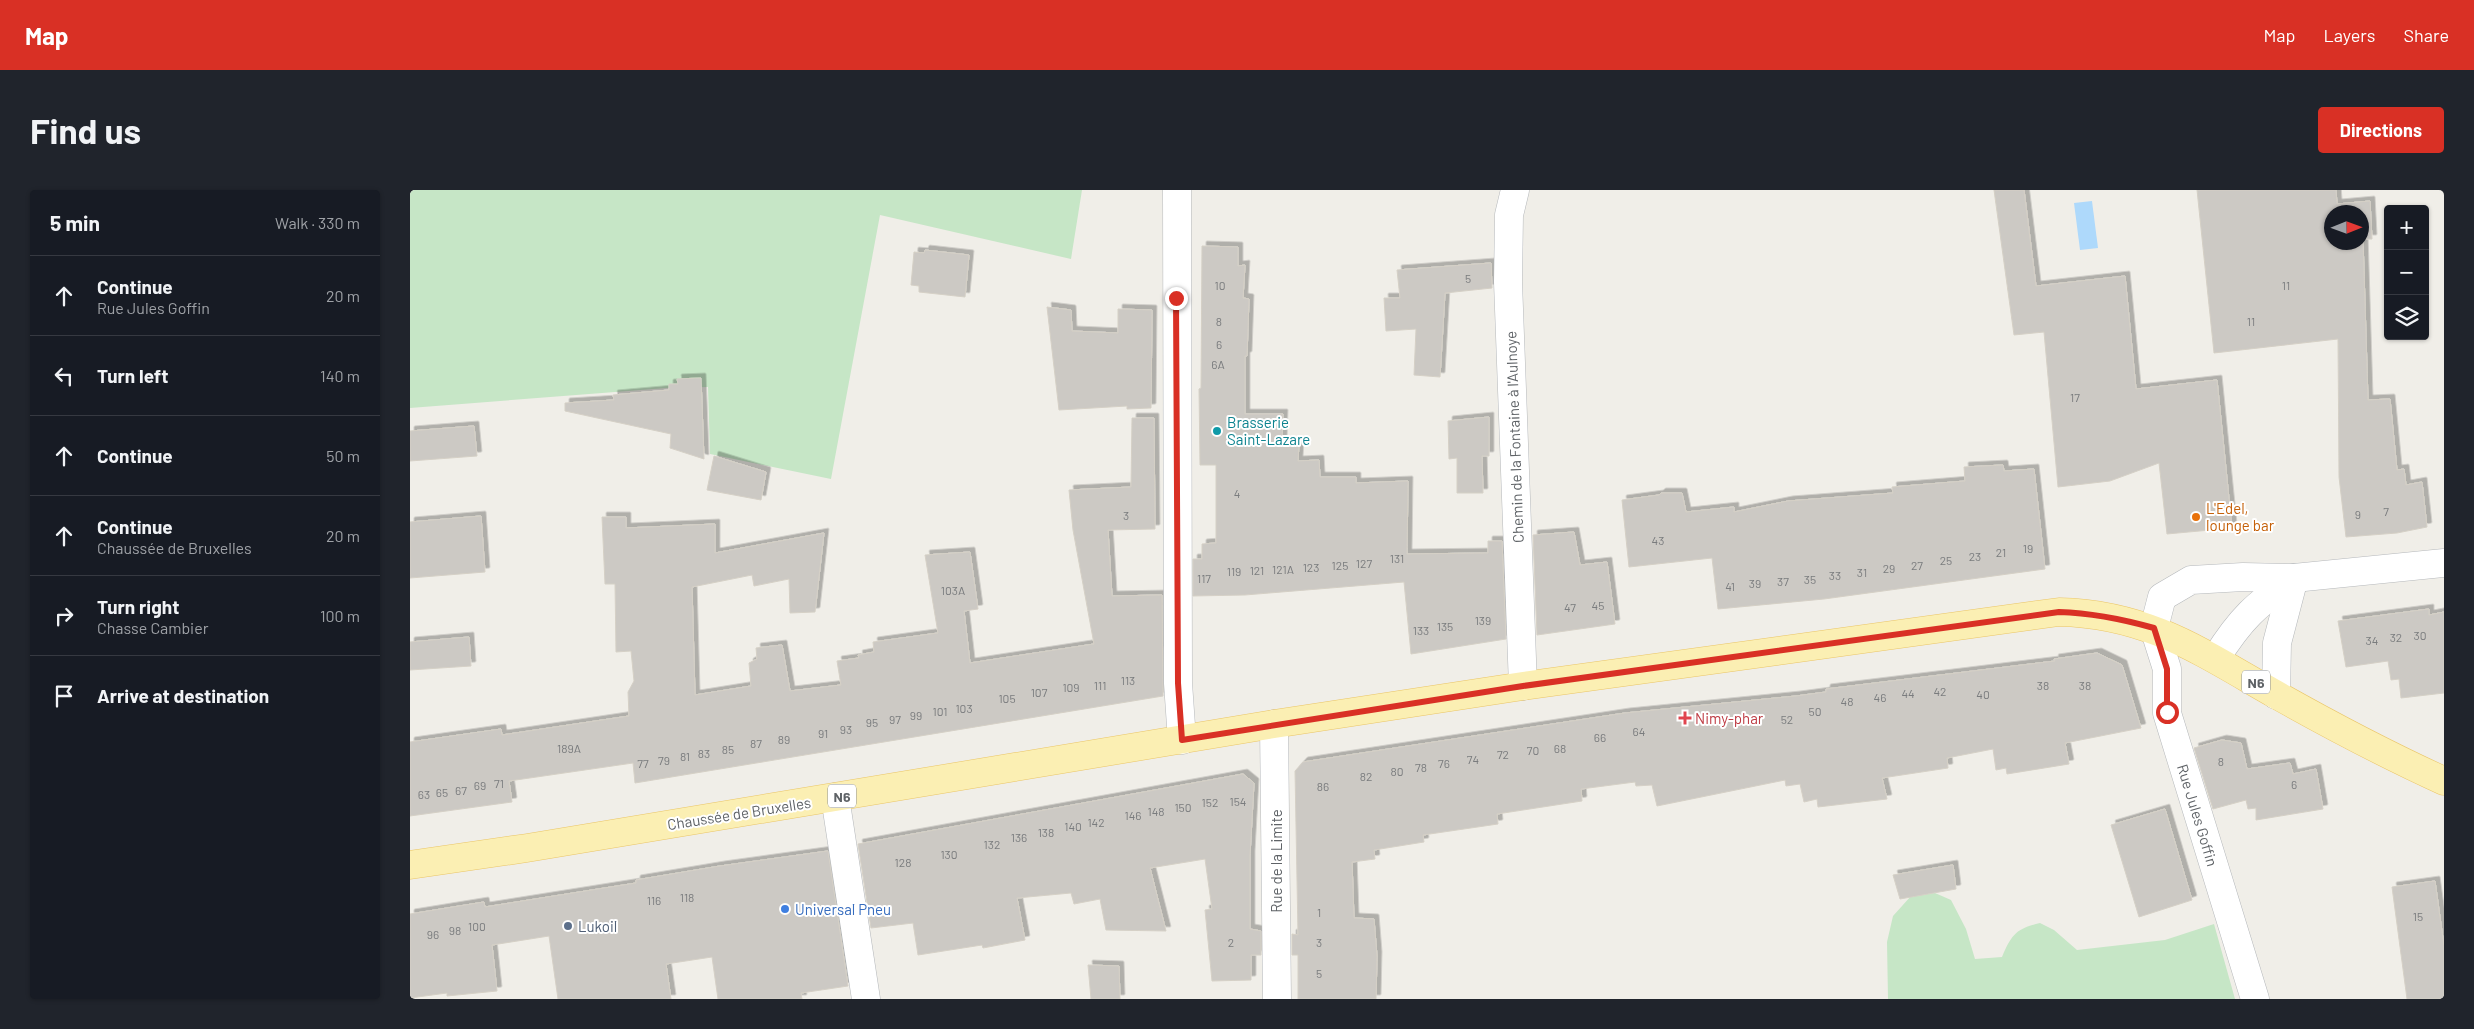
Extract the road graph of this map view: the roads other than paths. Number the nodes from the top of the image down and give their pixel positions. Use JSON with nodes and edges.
{"nodes":[{"id":1,"x":1177,"y":190,"type":"edge"},
{"id":2,"x":1515,"y":190,"type":"edge"},
{"id":3,"x":2444,"y":563,"type":"edge"},
{"id":4,"x":2294,"y":578,"type":"junction"},
{"id":5,"x":2154,"y":628,"type":"junction"},
{"id":6,"x":2216,"y":658,"type":"junction"},
{"id":7,"x":1523,"y":686,"type":"junction"},
{"id":8,"x":2276,"y":694,"type":"junction"},
{"id":9,"x":1274,"y":724,"type":"junction"},
{"id":10,"x":1182,"y":740,"type":"junction"},
{"id":11,"x":2444,"y":781,"type":"edge"},
{"id":12,"x":835,"y":797,"type":"junction"},
{"id":13,"x":410,"y":865,"type":"edge"},
{"id":14,"x":866,"y":999,"type":"edge"},
{"id":15,"x":1277,"y":999,"type":"edge"},
{"id":16,"x":2255,"y":999,"type":"edge"}],
"edges":[{"from":1,"to":10,"type":"street"},
{"from":2,"to":7,"type":"street","name":"Chemin de la Fontaine à l'Aulnoye"},
{"from":3,"to":4,"type":"street"},
{"from":4,"to":5,"type":"street"},
{"from":4,"to":6,"type":"street"},
{"from":4,"to":8,"type":"street"},
{"from":5,"to":6,"type":"main road","number":"N6"},
{"from":5,"to":7,"type":"main road","number":"N6"},
{"from":5,"to":16,"type":"street","name":"Rue Jules Goffin"},
{"from":6,"to":8,"type":"main road","number":"N6"},
{"from":7,"to":9,"type":"main road","number":"N6"},
{"from":8,"to":11,"type":"main road","number":"N6"},
{"from":9,"to":10,"type":"main road","name":"Chaussée de Bruxelles","number":"N6"},
{"from":9,"to":15,"type":"street","name":"Rue de la Limite"},
{"from":10,"to":12,"type":"main road","name":"Chaussée de Bruxelles","number":"N6"},
{"from":12,"to":13,"type":"main road","name":"Chaussée de Bruxelles","number":"N6"},
{"from":12,"to":14,"type":"street"}]}
